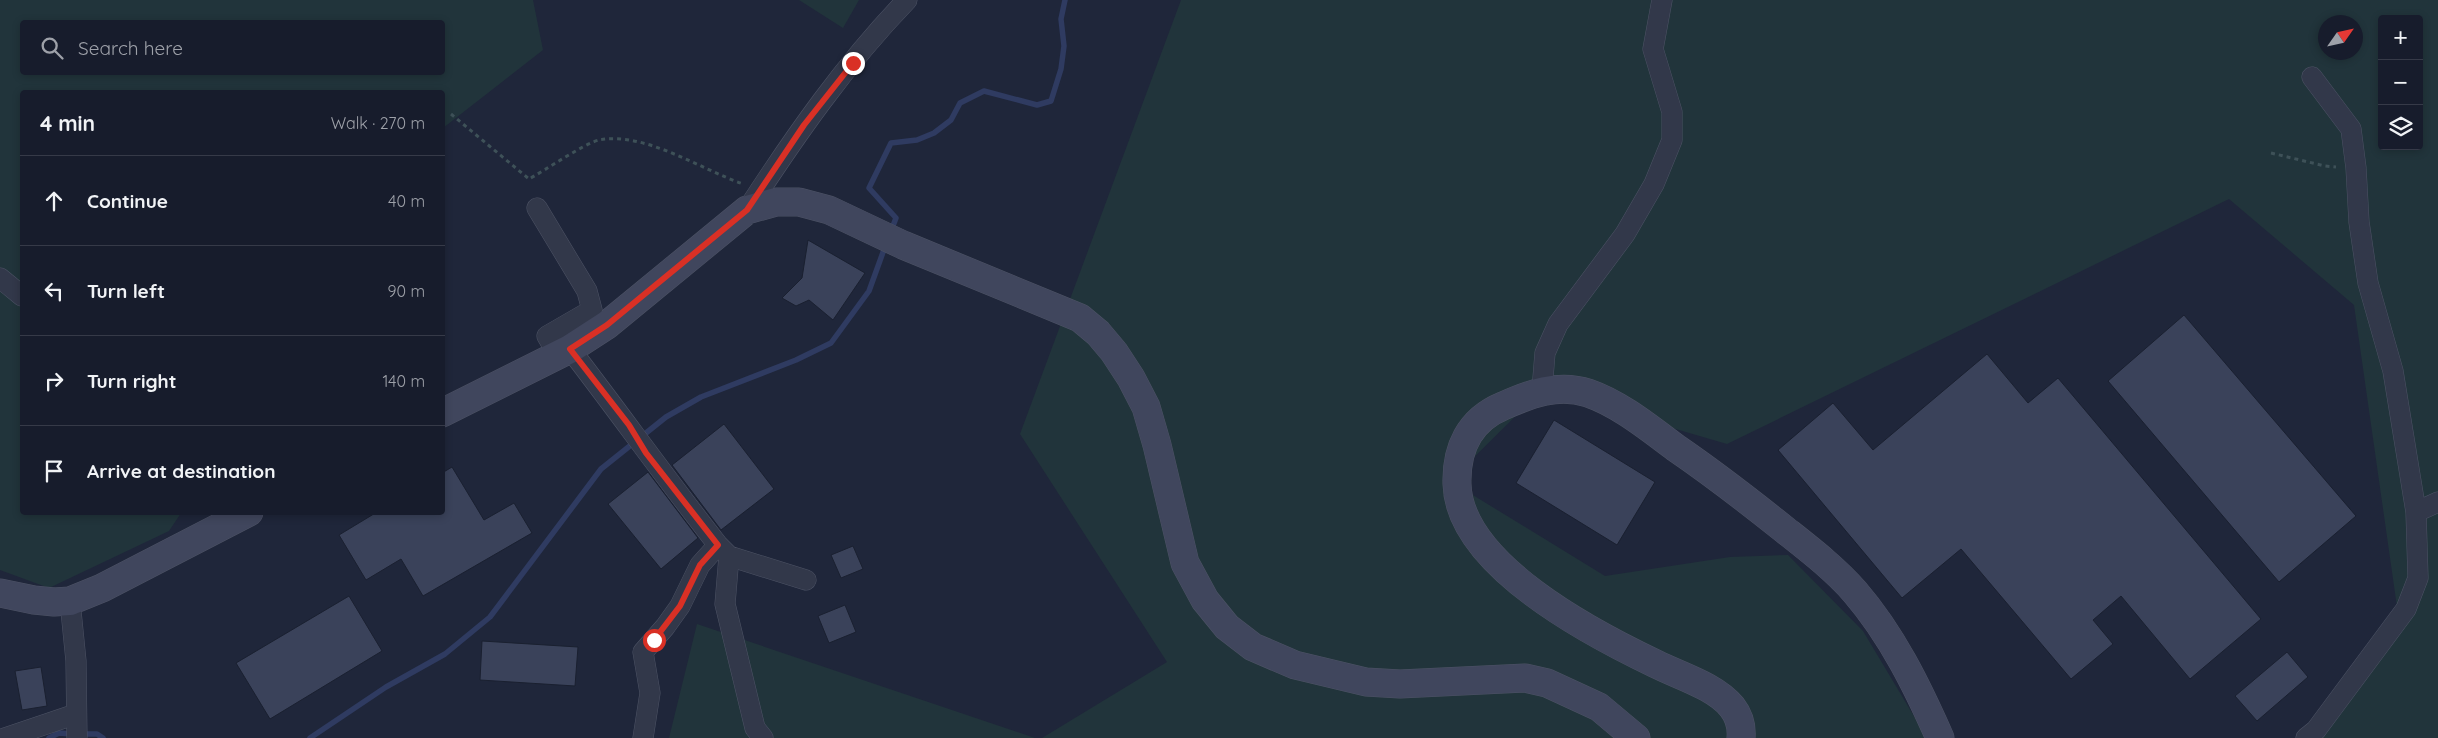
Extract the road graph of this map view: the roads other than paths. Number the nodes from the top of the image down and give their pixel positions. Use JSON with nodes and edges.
{"nodes":[{"id":1,"x":908,"y":0,"type":"edge"},
{"id":2,"x":1662,"y":0,"type":"edge"},
{"id":3,"x":2312,"y":77,"type":"dead end"},
{"id":4,"x":754,"y":200,"type":"junction"},
{"id":5,"x":537,"y":208,"type":"dead end"},
{"id":6,"x":0,"y":278,"type":"edge"},
{"id":7,"x":20,"y":294,"type":"edge"},
{"id":8,"x":564,"y":352,"type":"junction"},
{"id":9,"x":1542,"y":390,"type":"junction"},
{"id":10,"x":445,"y":412,"type":"edge"},
{"id":11,"x":2438,"y":502,"type":"edge"},
{"id":12,"x":2416,"y":512,"type":"junction"},
{"id":13,"x":243,"y":515,"type":"edge"},
{"id":14,"x":724,"y":551,"type":"junction"},
{"id":15,"x":806,"y":580,"type":"dead end"},
{"id":16,"x":0,"y":593,"type":"edge"},
{"id":17,"x":70,"y":601,"type":"junction"},
{"id":18,"x":77,"y":725,"type":"edge"},
{"id":19,"x":5,"y":738,"type":"edge"},
{"id":20,"x":643,"y":738,"type":"edge"},
{"id":21,"x":763,"y":738,"type":"edge"},
{"id":22,"x":1636,"y":738,"type":"edge"},
{"id":23,"x":1741,"y":738,"type":"edge"},
{"id":24,"x":1940,"y":738,"type":"edge"},
{"id":25,"x":2306,"y":738,"type":"edge"}],
"edges":[{"from":1,"to":4,"type":"street"},
{"from":2,"to":9,"type":"street"},
{"from":3,"to":12,"type":"street"},
{"from":4,"to":8,"type":"street"},
{"from":4,"to":22,"type":"street"},
{"from":5,"to":8,"type":"street"},
{"from":6,"to":7,"type":"street"},
{"from":8,"to":10,"type":"street"},
{"from":8,"to":14,"type":"street"},
{"from":9,"to":23,"type":"street"},
{"from":9,"to":24,"type":"street"},
{"from":11,"to":12,"type":"street"},
{"from":12,"to":25,"type":"street"},
{"from":13,"to":17,"type":"street"},
{"from":14,"to":15,"type":"street"},
{"from":14,"to":20,"type":"street"},
{"from":14,"to":21,"type":"street"},
{"from":16,"to":17,"type":"street"},
{"from":17,"to":18,"type":"street"},
{"from":18,"to":19,"type":"street"}]}
